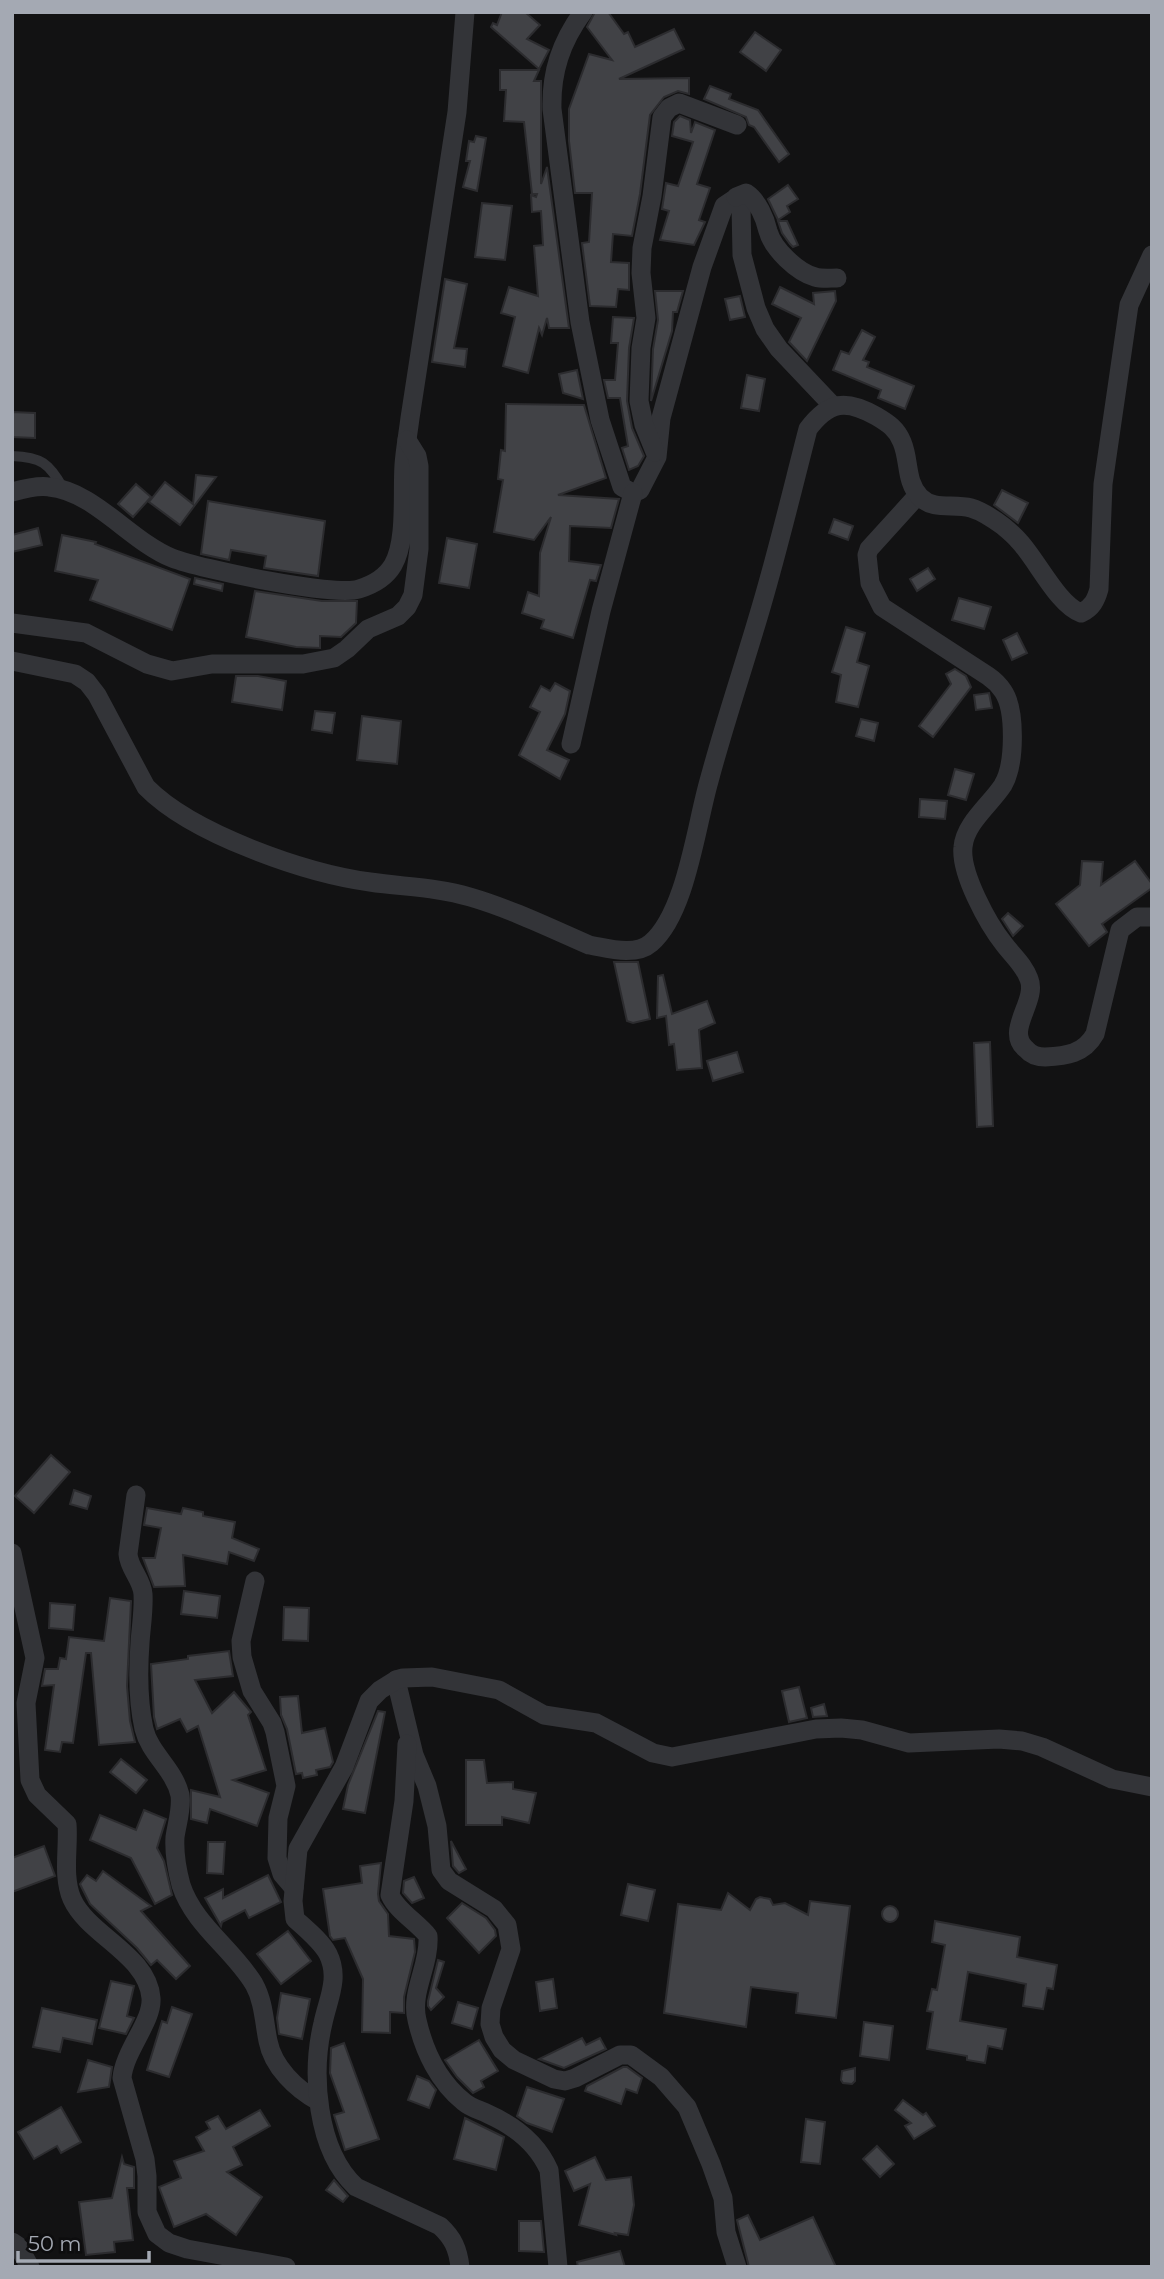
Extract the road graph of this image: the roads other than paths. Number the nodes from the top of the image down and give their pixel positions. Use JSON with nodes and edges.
{"nodes":[{"id":1,"x":465,"y":12,"type":"edge"},
{"id":2,"x":583,"y":12,"type":"edge"},
{"id":3,"x":737,"y":125,"type":"dead end"},
{"id":4,"x":733,"y":200,"type":"junction"},
{"id":5,"x":1152,"y":256,"type":"edge"},
{"id":6,"x":837,"y":278,"type":"dead end"},
{"id":7,"x":833,"y":406,"type":"junction"},
{"id":8,"x":407,"y":440,"type":"junction"},
{"id":9,"x":12,"y":456,"type":"edge"},
{"id":10,"x":657,"y":457,"type":"junction"},
{"id":11,"x":65,"y":491,"type":"junction"},
{"id":12,"x":12,"y":492,"type":"edge"},
{"id":13,"x":634,"y":493,"type":"junction"},
{"id":14,"x":918,"y":495,"type":"junction"},
{"id":15,"x":12,"y":623,"type":"edge"},
{"id":16,"x":12,"y":661,"type":"edge"},
{"id":17,"x":571,"y":744,"type":"dead end"},
{"id":18,"x":1152,"y":917,"type":"edge"},
{"id":19,"x":136,"y":1495,"type":"dead end"},
{"id":20,"x":12,"y":1553,"type":"edge"},
{"id":21,"x":255,"y":1581,"type":"dead end"},
{"id":22,"x":396,"y":1680,"type":"junction"},
{"id":23,"x":408,"y":1732,"type":"junction"},
{"id":24,"x":1152,"y":1787,"type":"edge"},
{"id":25,"x":294,"y":1888,"type":"junction"},
{"id":26,"x":318,"y":2101,"type":"junction"},
{"id":27,"x":12,"y":2242,"type":"edge"},
{"id":28,"x":30,"y":2267,"type":"edge"},
{"id":29,"x":286,"y":2267,"type":"edge"},
{"id":30,"x":460,"y":2267,"type":"edge"},
{"id":31,"x":558,"y":2267,"type":"edge"},
{"id":32,"x":737,"y":2267,"type":"edge"}],
"edges":[{"from":1,"to":8,"type":"street"},
{"from":2,"to":13,"type":"street"},
{"from":3,"to":10,"type":"street"},
{"from":4,"to":6,"type":"street"},
{"from":4,"to":7,"type":"street"},
{"from":4,"to":10,"type":"street"},
{"from":5,"to":14,"type":"street"},
{"from":7,"to":14,"type":"street"},
{"from":7,"to":16,"type":"street"},
{"from":8,"to":11,"type":"street"},
{"from":8,"to":15,"type":"street"},
{"from":9,"to":11,"type":"lane"},
{"from":10,"to":13,"type":"street"},
{"from":11,"to":12,"type":"street"},
{"from":13,"to":17,"type":"street"},
{"from":14,"to":18,"type":"street"},
{"from":19,"to":26,"type":"street"},
{"from":20,"to":29,"type":"street"},
{"from":21,"to":25,"type":"street"},
{"from":22,"to":23,"type":"street"},
{"from":22,"to":24,"type":"street"},
{"from":22,"to":25,"type":"street"},
{"from":23,"to":31,"type":"street"},
{"from":23,"to":32,"type":"street"},
{"from":25,"to":26,"type":"street"},
{"from":26,"to":30,"type":"street"},
{"from":27,"to":28,"type":"street"}]}
